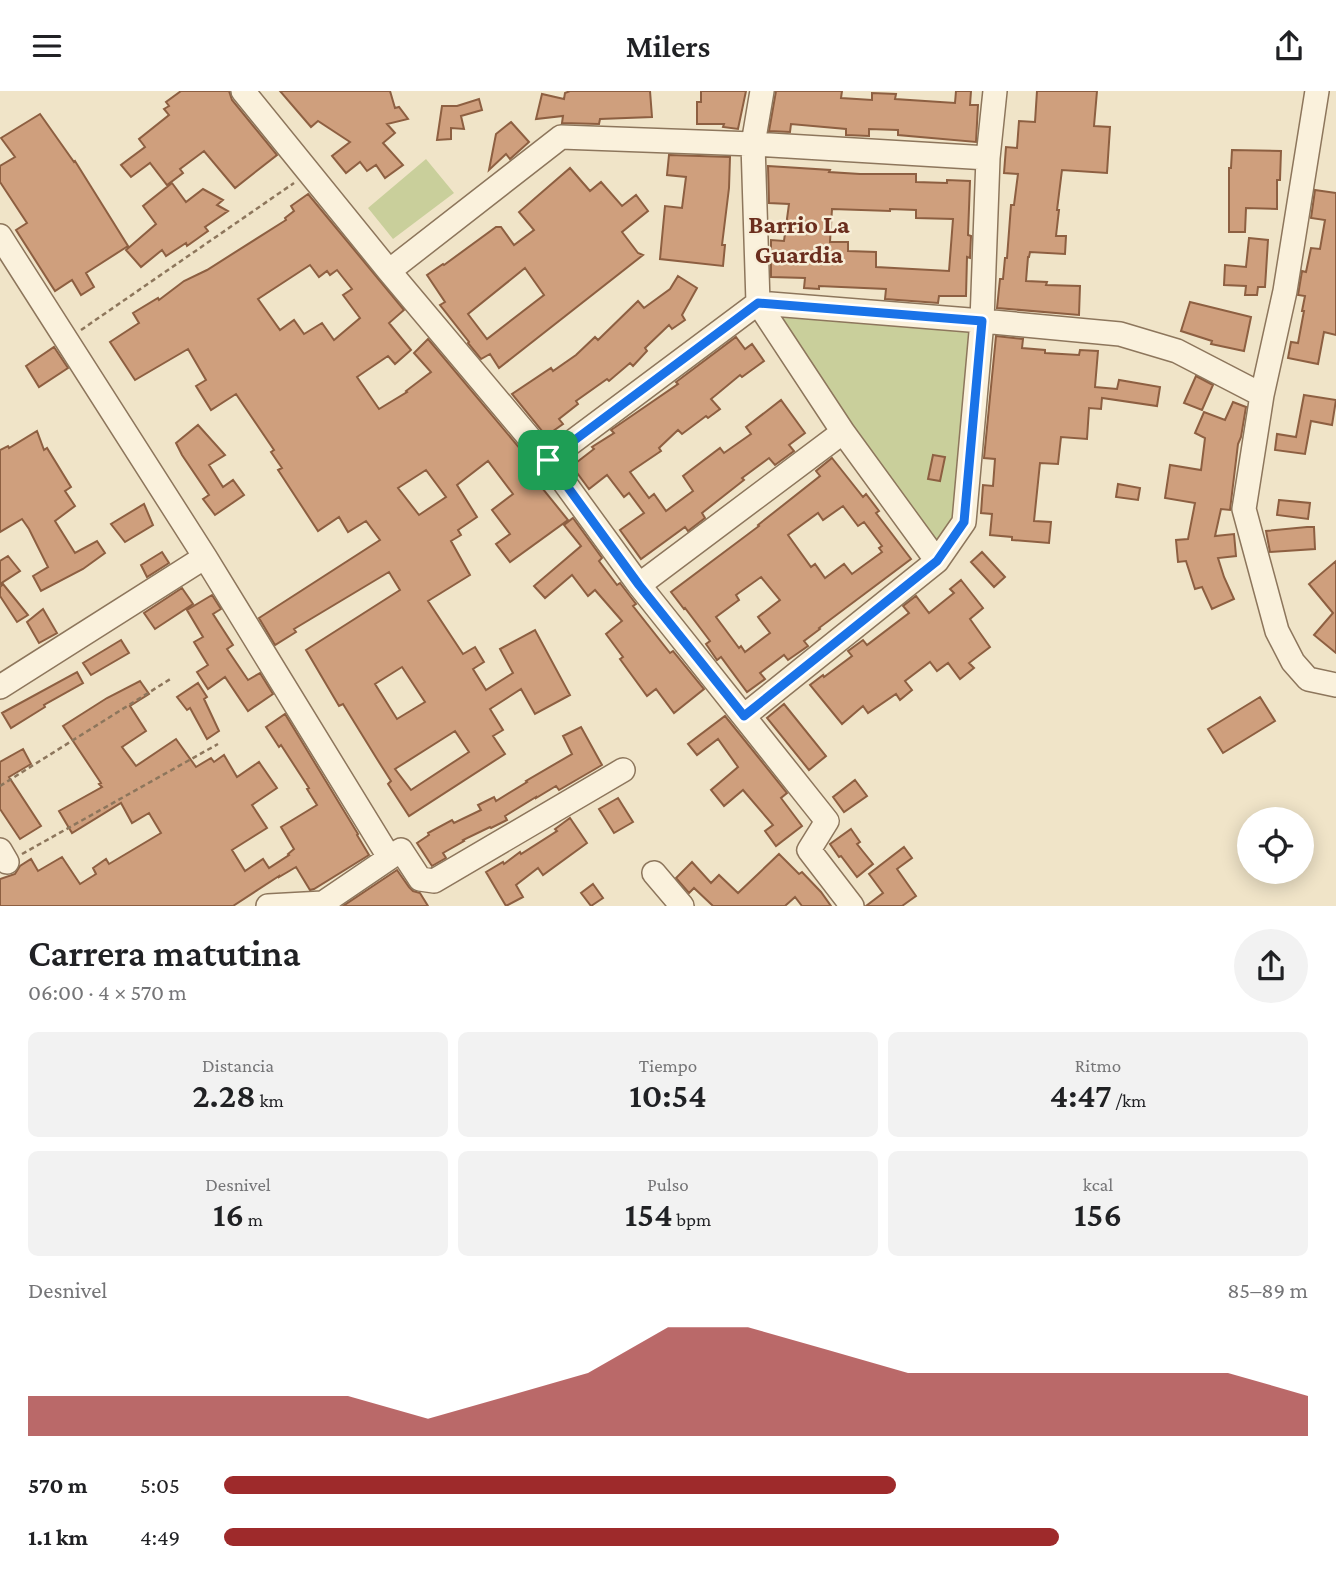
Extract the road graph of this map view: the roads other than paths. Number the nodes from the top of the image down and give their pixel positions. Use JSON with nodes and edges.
{"nodes":[{"id":1,"x":243,"y":91,"type":"edge"},
{"id":2,"x":762,"y":91,"type":"edge"},
{"id":3,"x":995,"y":91,"type":"edge"},
{"id":4,"x":1317,"y":91,"type":"edge"},
{"id":5,"x":753,"y":144,"type":"junction"},
{"id":6,"x":988,"y":158,"type":"junction"},
{"id":7,"x":0,"y":236,"type":"edge"},
{"id":8,"x":389,"y":271,"type":"junction"},
{"id":9,"x":758,"y":303,"type":"junction"},
{"id":10,"x":982,"y":321,"type":"junction"},
{"id":11,"x":1262,"y":395,"type":"junction"},
{"id":12,"x":843,"y":432,"type":"junction"},
{"id":13,"x":548,"y":460,"type":"junction"},
{"id":14,"x":205,"y":557,"type":"junction"},
{"id":15,"x":937,"y":561,"type":"junction"},
{"id":16,"x":639,"y":585,"type":"junction"},
{"id":17,"x":1336,"y":685,"type":"edge"},
{"id":18,"x":0,"y":687,"type":"edge"},
{"id":19,"x":744,"y":716,"type":"junction"},
{"id":20,"x":623,"y":770,"type":"dead end"},
{"id":21,"x":389,"y":857,"type":"junction"},
{"id":22,"x":654,"y":873,"type":"dead end"},
{"id":23,"x":268,"y":906,"type":"edge"},
{"id":24,"x":682,"y":906,"type":"edge"},
{"id":25,"x":852,"y":906,"type":"edge"}],
"edges":[{"from":1,"to":8,"type":"street"},
{"from":2,"to":5,"type":"street"},
{"from":3,"to":6,"type":"street"},
{"from":4,"to":11,"type":"street"},
{"from":5,"to":6,"type":"street"},
{"from":5,"to":8,"type":"street"},
{"from":5,"to":9,"type":"street"},
{"from":6,"to":10,"type":"street"},
{"from":7,"to":14,"type":"street"},
{"from":8,"to":13,"type":"street"},
{"from":9,"to":10,"type":"street"},
{"from":9,"to":12,"type":"street"},
{"from":9,"to":13,"type":"street"},
{"from":10,"to":11,"type":"street"},
{"from":10,"to":15,"type":"street"},
{"from":11,"to":17,"type":"street"},
{"from":12,"to":15,"type":"street"},
{"from":12,"to":16,"type":"street"},
{"from":13,"to":16,"type":"street"},
{"from":14,"to":18,"type":"street"},
{"from":14,"to":21,"type":"street"},
{"from":15,"to":19,"type":"street"},
{"from":16,"to":19,"type":"street"},
{"from":19,"to":25,"type":"street"},
{"from":20,"to":21,"type":"street"},
{"from":21,"to":23,"type":"street"},
{"from":22,"to":24,"type":"street"}]}
